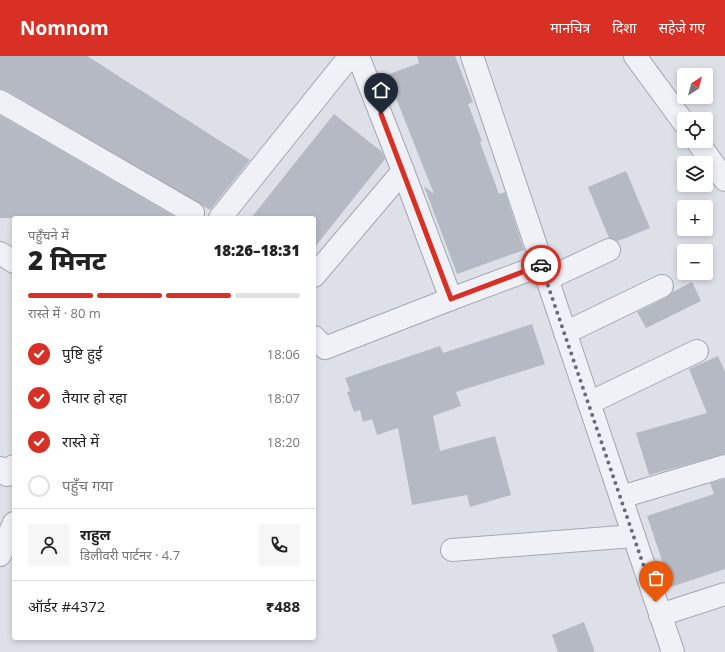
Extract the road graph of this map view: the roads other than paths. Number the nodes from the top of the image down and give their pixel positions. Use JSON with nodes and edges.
{"nodes":[{"id":1,"x":350,"y":56,"type":"edge"},
{"id":2,"x":358,"y":56,"type":"edge"},
{"id":3,"x":472,"y":56,"type":"edge"},
{"id":4,"x":635,"y":56,"type":"edge"},
{"id":5,"x":0,"y":101,"type":"edge"},
{"id":6,"x":677,"y":114,"type":"edge"},
{"id":7,"x":702,"y":148,"type":"edge"},
{"id":8,"x":404,"y":171,"type":"junction"},
{"id":9,"x":725,"y":180,"type":"edge"},
{"id":10,"x":194,"y":216,"type":"edge"},
{"id":11,"x":222,"y":216,"type":"edge"},
{"id":12,"x":609,"y":250,"type":"dead end"},
{"id":13,"x":544,"y":272,"type":"junction"},
{"id":14,"x":316,"y":274,"type":"edge"},
{"id":15,"x":662,"y":286,"type":"dead end"},
{"id":16,"x":451,"y":299,"type":"junction"},
{"id":17,"x":565,"y":333,"type":"junction"},
{"id":18,"x":316,"y":339,"type":"edge"},
{"id":19,"x":696,"y":351,"type":"dead end"},
{"id":20,"x":589,"y":403,"type":"junction"},
{"id":21,"x":725,"y":466,"type":"edge"},
{"id":22,"x":0,"y":468,"type":"edge"},
{"id":23,"x":12,"y":469,"type":"edge"},
{"id":24,"x":621,"y":497,"type":"junction"},
{"id":25,"x":12,"y":528,"type":"edge"},
{"id":26,"x":634,"y":536,"type":"junction"},
{"id":27,"x":452,"y":550,"type":"dead end"},
{"id":28,"x":0,"y":555,"type":"edge"},
{"id":29,"x":725,"y":594,"type":"edge"},
{"id":30,"x":660,"y":615,"type":"junction"},
{"id":31,"x":672,"y":652,"type":"edge"}],
"edges":[{"from":1,"to":11,"type":"street"},
{"from":2,"to":8,"type":"street"},
{"from":3,"to":13,"type":"street"},
{"from":4,"to":6,"type":"street"},
{"from":5,"to":10,"type":"street"},
{"from":7,"to":9,"type":"street"},
{"from":8,"to":14,"type":"street"},
{"from":8,"to":16,"type":"street"},
{"from":12,"to":13,"type":"street"},
{"from":13,"to":16,"type":"street"},
{"from":13,"to":17,"type":"street"},
{"from":15,"to":17,"type":"street"},
{"from":16,"to":18,"type":"street"},
{"from":17,"to":20,"type":"street"},
{"from":19,"to":20,"type":"street"},
{"from":20,"to":24,"type":"street"},
{"from":21,"to":24,"type":"street"},
{"from":22,"to":23,"type":"street"},
{"from":24,"to":26,"type":"street"},
{"from":25,"to":28,"type":"street"},
{"from":26,"to":27,"type":"street"},
{"from":26,"to":30,"type":"street"},
{"from":29,"to":30,"type":"street"},
{"from":30,"to":31,"type":"street"}]}
